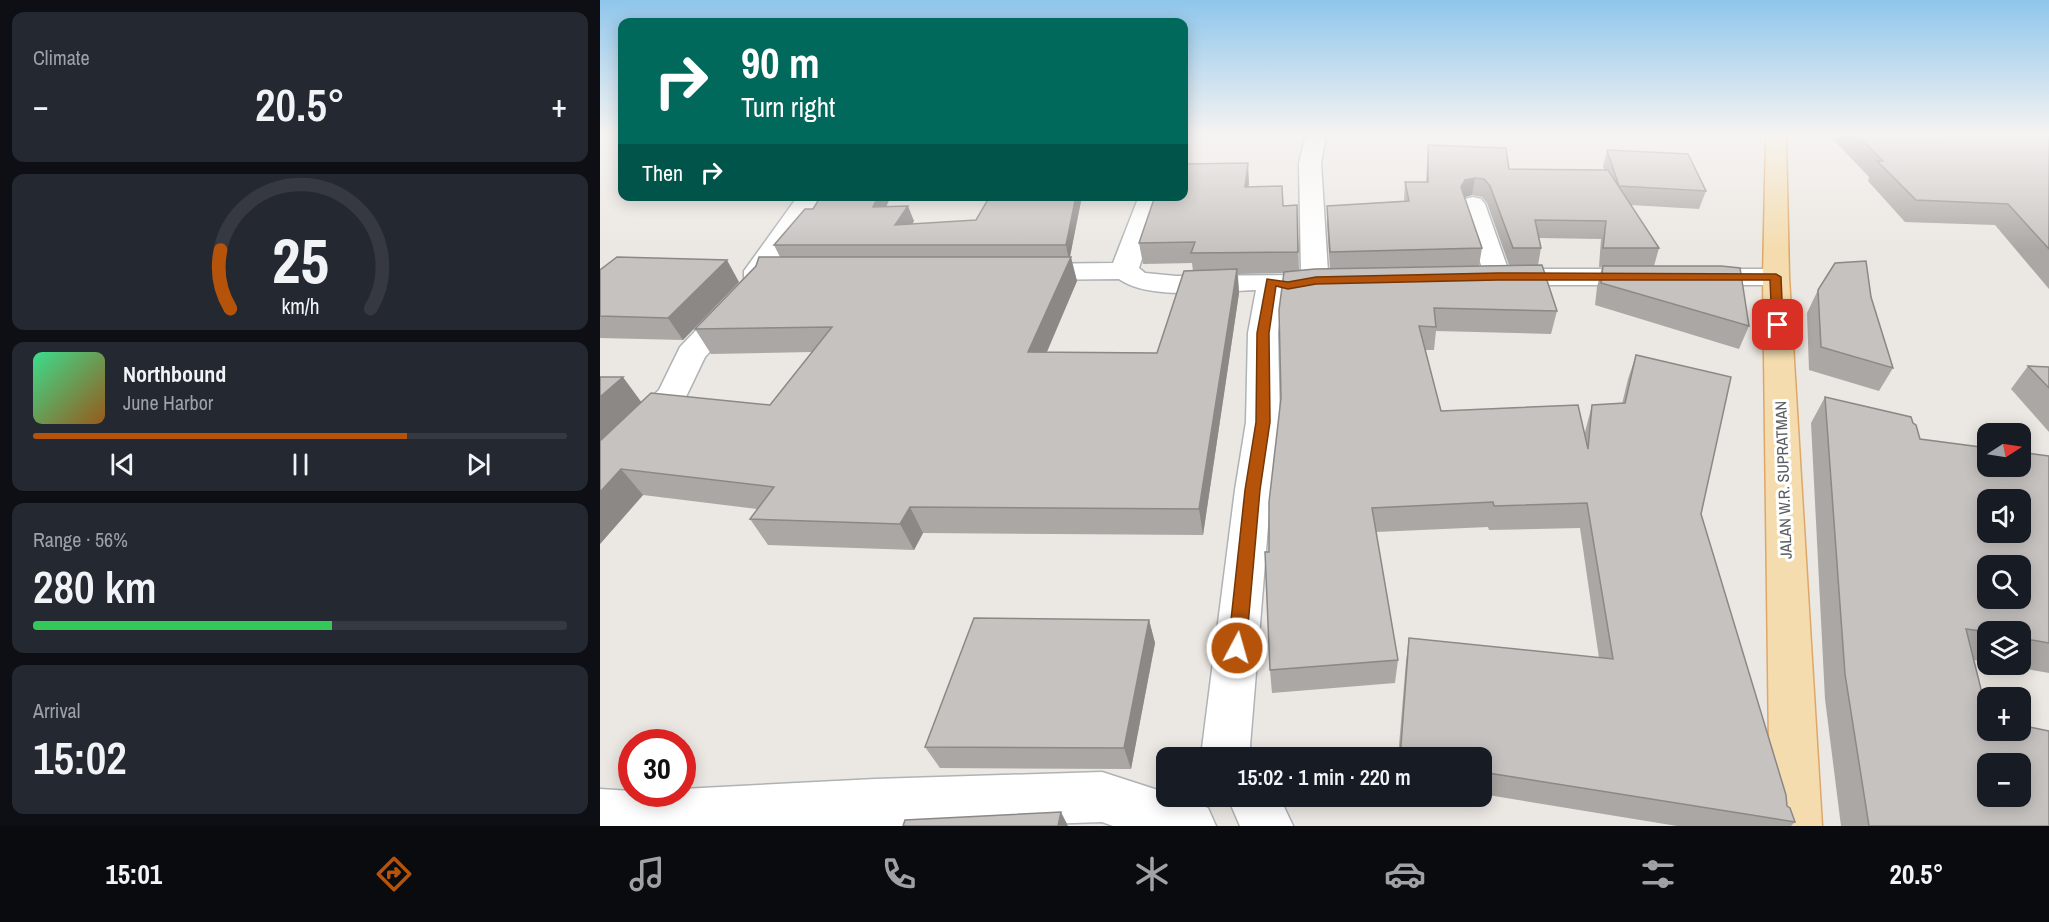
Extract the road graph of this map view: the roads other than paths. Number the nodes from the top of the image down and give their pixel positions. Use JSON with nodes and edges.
{"nodes":[{"id":1,"x":1311,"y":174,"type":"edge"},
{"id":2,"x":1776,"y":174,"type":"edge"},
{"id":3,"x":806,"y":201,"type":"edge"},
{"id":4,"x":1149,"y":201,"type":"edge"},
{"id":5,"x":1473,"y":204,"type":"dead end"},
{"id":6,"x":757,"y":271,"type":"junction"},
{"id":7,"x":1125,"y":271,"type":"junction"},
{"id":8,"x":789,"y":272,"type":"edge"},
{"id":9,"x":1009,"y":272,"type":"edge"},
{"id":10,"x":1776,"y":277,"type":"junction"},
{"id":11,"x":1350,"y":280,"type":"edge"},
{"id":12,"x":1316,"y":281,"type":"junction"},
{"id":13,"x":1271,"y":282,"type":"junction"},
{"id":14,"x":600,"y":464,"type":"edge"},
{"id":15,"x":1226,"y":747,"type":"edge"},
{"id":16,"x":1258,"y":807,"type":"edge"},
{"id":17,"x":600,"y":815,"type":"edge"},
{"id":18,"x":1190,"y":826,"type":"edge"},
{"id":19,"x":1267,"y":826,"type":"edge"},
{"id":20,"x":1796,"y":826,"type":"edge"}],
"edges":[{"from":1,"to":12,"type":"street"},
{"from":2,"to":10,"type":"main road","name":"JALAN W.R. SUPRATMAN"},
{"from":3,"to":6,"type":"street"},
{"from":4,"to":7,"type":"street"},
{"from":5,"to":10,"type":"street"},
{"from":6,"to":8,"type":"street"},
{"from":6,"to":14,"type":"street"},
{"from":7,"to":9,"type":"street"},
{"from":7,"to":13,"type":"street"},
{"from":10,"to":20,"type":"main road","name":"JALAN W.R. SUPRATMAN"},
{"from":11,"to":12,"type":"street"},
{"from":12,"to":13,"type":"street"},
{"from":13,"to":15,"type":"street"},
{"from":16,"to":19,"type":"street"},
{"from":17,"to":18,"type":"street"}]}
